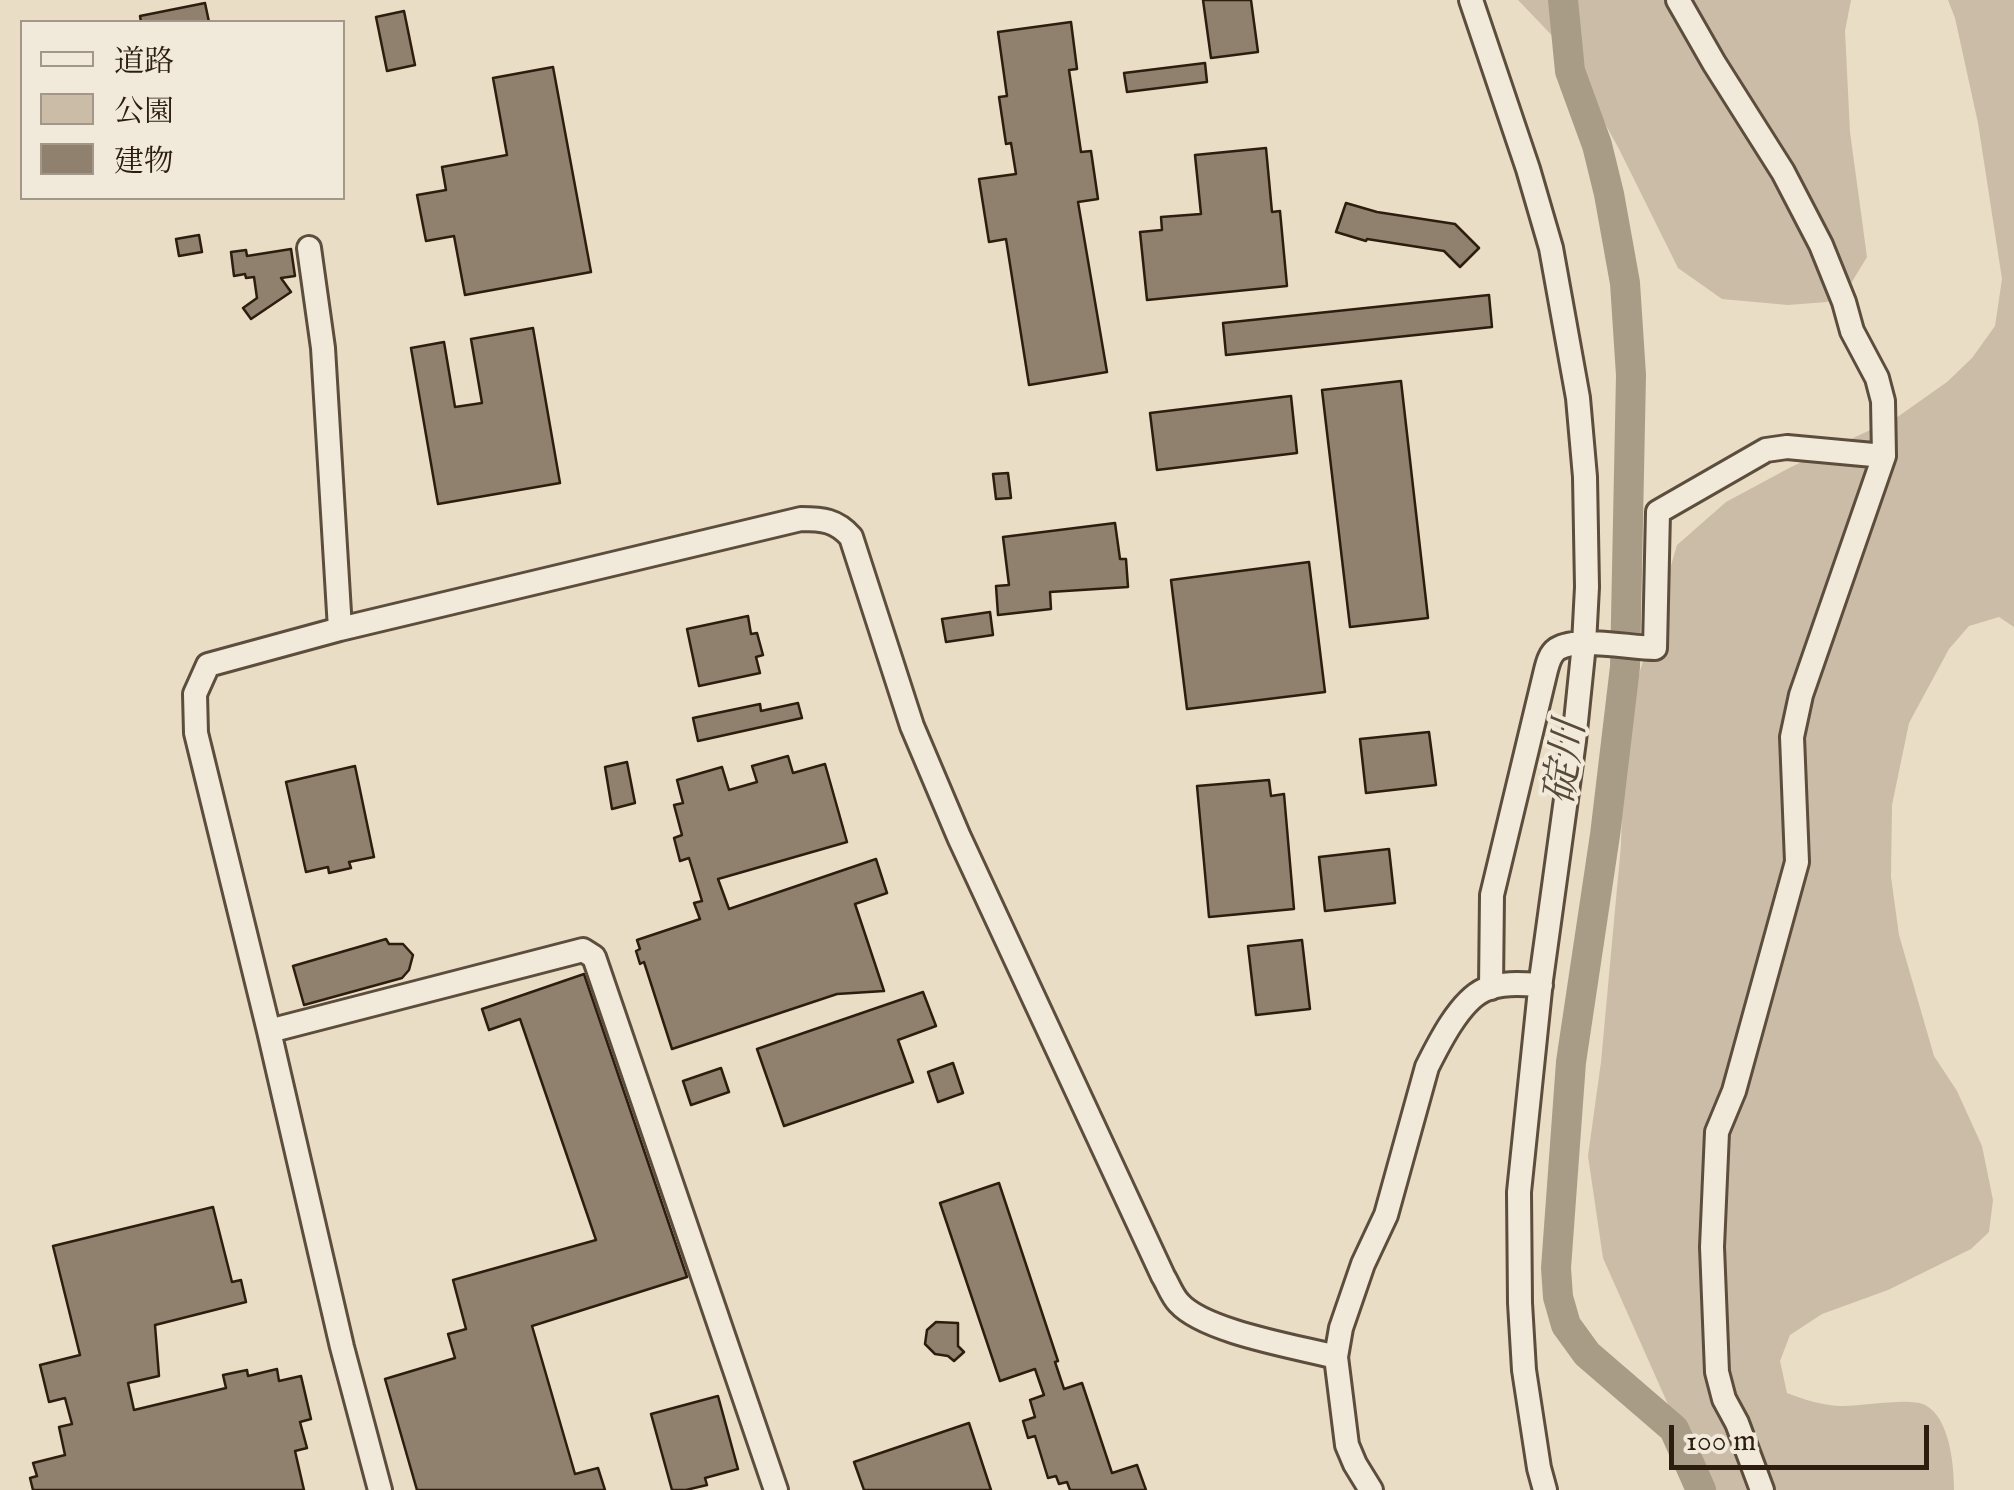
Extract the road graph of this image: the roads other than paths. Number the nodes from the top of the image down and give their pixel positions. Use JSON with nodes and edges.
{"nodes":[{"id":1,"x":1471,"y":0,"type":"edge"},
{"id":2,"x":1678,"y":0,"type":"edge"},
{"id":3,"x":309,"y":248,"type":"dead end"},
{"id":4,"x":1884,"y":456,"type":"junction"},
{"id":5,"x":340,"y":629,"type":"junction"},
{"id":6,"x":1596,"y":644,"type":"junction"},
{"id":7,"x":1541,"y":985,"type":"junction"},
{"id":8,"x":1490,"y":988,"type":"junction"},
{"id":9,"x":269,"y":1031,"type":"junction"},
{"id":10,"x":1336,"y":1357,"type":"junction"},
{"id":11,"x":380,"y":1490,"type":"edge"},
{"id":12,"x":776,"y":1490,"type":"edge"},
{"id":13,"x":1371,"y":1490,"type":"edge"},
{"id":14,"x":1545,"y":1490,"type":"edge"},
{"id":15,"x":1762,"y":1490,"type":"edge"}],
"edges":[{"from":1,"to":6,"type":"street"},
{"from":2,"to":4,"type":"street"},
{"from":3,"to":5,"type":"street"},
{"from":4,"to":6,"type":"street"},
{"from":4,"to":15,"type":"street"},
{"from":5,"to":9,"type":"street"},
{"from":5,"to":10,"type":"street"},
{"from":6,"to":7,"type":"street"},
{"from":6,"to":8,"type":"street"},
{"from":7,"to":8,"type":"street"},
{"from":7,"to":14,"type":"street"},
{"from":8,"to":10,"type":"street"},
{"from":9,"to":11,"type":"street"},
{"from":9,"to":12,"type":"street"},
{"from":10,"to":13,"type":"street"}]}
